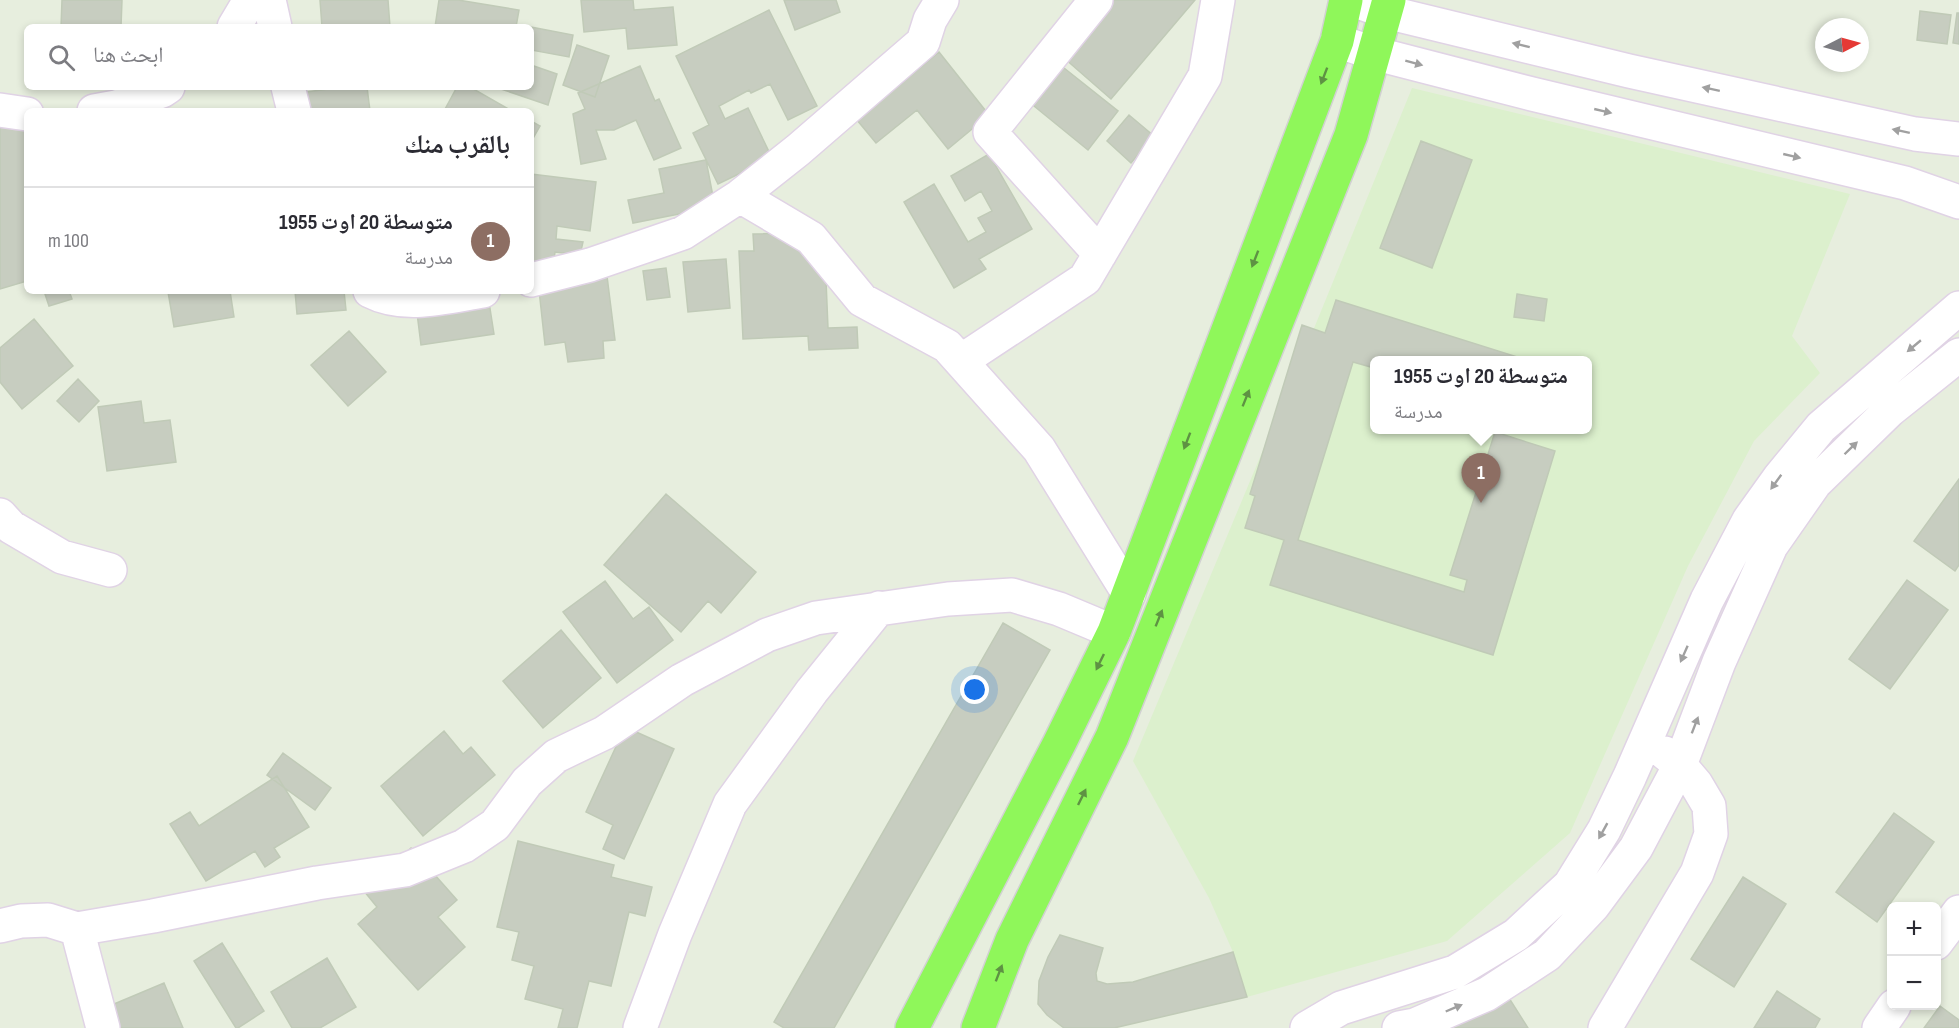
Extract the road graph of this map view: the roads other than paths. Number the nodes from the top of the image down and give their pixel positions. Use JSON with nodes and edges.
{"nodes":[{"id":1,"x":250,"y":0,"type":"edge"},
{"id":2,"x":269,"y":0,"type":"edge"},
{"id":3,"x":942,"y":0,"type":"edge"},
{"id":4,"x":1096,"y":0,"type":"edge"},
{"id":5,"x":1218,"y":0,"type":"edge"},
{"id":6,"x":1346,"y":0,"type":"edge"},
{"id":7,"x":1353,"y":0,"type":"edge"},
{"id":8,"x":1388,"y":6,"type":"edge"},
{"id":9,"x":236,"y":24,"type":"edge"},
{"id":10,"x":274,"y":24,"type":"edge"},
{"id":11,"x":1337,"y":41,"type":"junction"},
{"id":12,"x":1373,"y":53,"type":"junction"},
{"id":13,"x":160,"y":90,"type":"edge"},
{"id":14,"x":289,"y":90,"type":"edge"},
{"id":15,"x":110,"y":108,"type":"edge"},
{"id":16,"x":293,"y":108,"type":"edge"},
{"id":17,"x":0,"y":110,"type":"edge"},
{"id":18,"x":24,"y":114,"type":"edge"},
{"id":19,"x":1959,"y":139,"type":"edge"},
{"id":20,"x":740,"y":196,"type":"junction"},
{"id":21,"x":1959,"y":202,"type":"edge"},
{"id":22,"x":1100,"y":254,"type":"junction"},
{"id":23,"x":534,"y":279,"type":"edge"},
{"id":24,"x":379,"y":294,"type":"edge"},
{"id":25,"x":464,"y":294,"type":"edge"},
{"id":26,"x":1959,"y":308,"type":"edge"},
{"id":27,"x":1959,"y":355,"type":"edge"},
{"id":28,"x":961,"y":361,"type":"junction"},
{"id":29,"x":0,"y":515,"type":"edge"},
{"id":30,"x":110,"y":570,"type":"dead end"},
{"id":31,"x":1129,"y":594,"type":"junction"},
{"id":32,"x":879,"y":608,"type":"junction"},
{"id":33,"x":1114,"y":632,"type":"junction"},
{"id":34,"x":1647,"y":738,"type":"junction"},
{"id":35,"x":1680,"y":765,"type":"junction"},
{"id":36,"x":1959,"y":912,"type":"edge"},
{"id":37,"x":0,"y":926,"type":"edge"},
{"id":38,"x":77,"y":929,"type":"junction"},
{"id":39,"x":1941,"y":936,"type":"edge"},
{"id":40,"x":1891,"y":1010,"type":"edge"},
{"id":41,"x":103,"y":1028,"type":"edge"},
{"id":42,"x":640,"y":1028,"type":"edge"},
{"id":43,"x":912,"y":1028,"type":"edge"},
{"id":44,"x":978,"y":1028,"type":"edge"},
{"id":45,"x":1307,"y":1028,"type":"edge"},
{"id":46,"x":1399,"y":1028,"type":"edge"},
{"id":47,"x":1605,"y":1028,"type":"edge"},
{"id":48,"x":1879,"y":1028,"type":"edge"}],
"edges":[{"from":1,"to":9,"type":"street"},
{"from":2,"to":10,"type":"street"},
{"from":3,"to":20,"type":"street"},
{"from":4,"to":22,"type":"street"},
{"from":5,"to":22,"type":"street"},
{"from":6,"to":11,"type":"main road"},
{"from":7,"to":8,"type":"street"},
{"from":8,"to":12,"type":"main road"},
{"from":19,"to":8,"type":"street","one_way":true},
{"from":11,"to":12,"type":"street"},
{"from":11,"to":31,"type":"main road","one_way":true},
{"from":12,"to":21,"type":"street","one_way":true},
{"from":44,"to":12,"type":"main road","one_way":true},
{"from":13,"to":15,"type":"street"},
{"from":14,"to":16,"type":"street"},
{"from":17,"to":18,"type":"street"},
{"from":20,"to":23,"type":"street"},
{"from":20,"to":28,"type":"street"},
{"from":22,"to":28,"type":"street"},
{"from":24,"to":25,"type":"street"},
{"from":26,"to":34,"type":"street","one_way":true},
{"from":35,"to":27,"type":"street","one_way":true},
{"from":28,"to":31,"type":"street"},
{"from":29,"to":30,"type":"street"},
{"from":31,"to":33,"type":"main road"},
{"from":32,"to":33,"type":"street"},
{"from":32,"to":38,"type":"street"},
{"from":32,"to":42,"type":"street"},
{"from":33,"to":43,"type":"main road","one_way":true},
{"from":34,"to":35,"type":"street"},
{"from":34,"to":45,"type":"street","one_way":true},
{"from":46,"to":35,"type":"street","one_way":true},
{"from":35,"to":47,"type":"street"},
{"from":36,"to":39,"type":"street"},
{"from":37,"to":38,"type":"street"},
{"from":38,"to":41,"type":"street"},
{"from":40,"to":48,"type":"street"}]}
